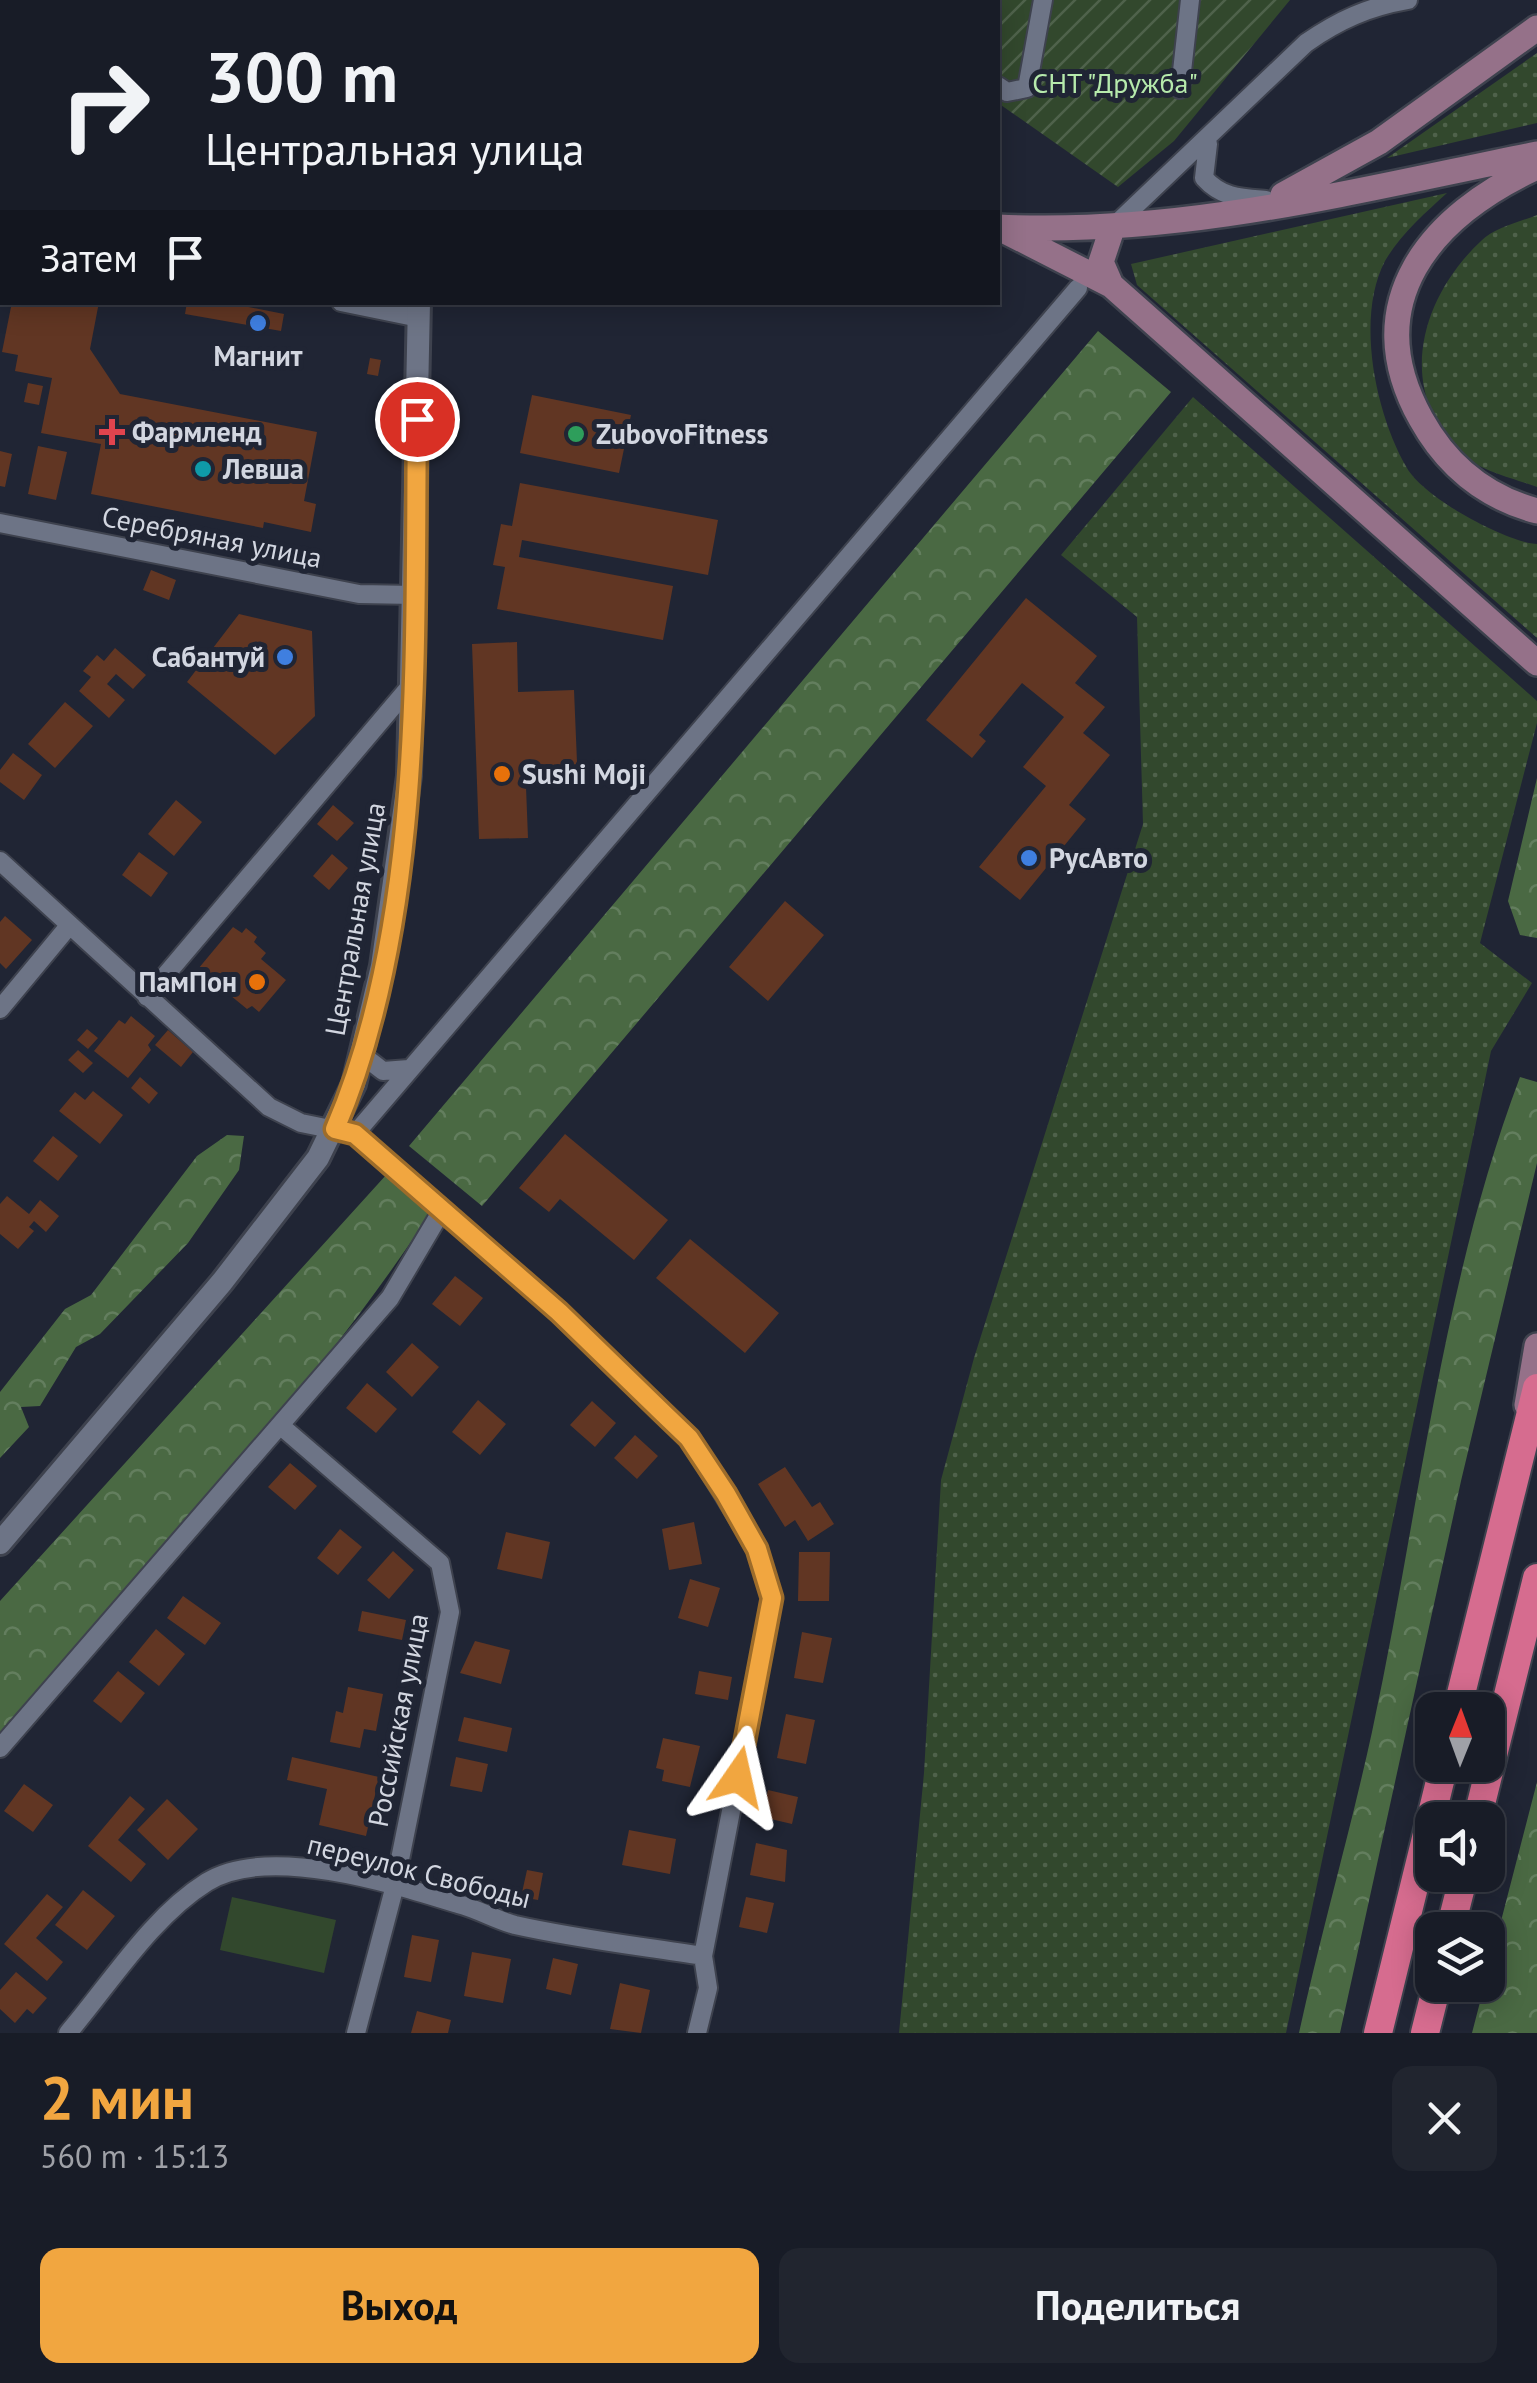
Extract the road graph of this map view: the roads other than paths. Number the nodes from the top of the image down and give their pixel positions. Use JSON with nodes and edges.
{"nodes":[{"id":1,"x":1043,"y":0,"type":"edge"},
{"id":2,"x":1190,"y":0,"type":"edge"},
{"id":3,"x":1408,"y":0,"type":"edge"},
{"id":4,"x":1537,"y":28,"type":"edge"},
{"id":5,"x":1000,"y":87,"type":"edge"},
{"id":6,"x":1180,"y":89,"type":"dead end"},
{"id":7,"x":1208,"y":141,"type":"junction"},
{"id":8,"x":1537,"y":154,"type":"edge"},
{"id":9,"x":1537,"y":167,"type":"edge"},
{"id":10,"x":1272,"y":200,"type":"junction"},
{"id":11,"x":1232,"y":216,"type":"junction"},
{"id":12,"x":1000,"y":227,"type":"edge"},
{"id":13,"x":1000,"y":228,"type":"edge"},
{"id":14,"x":1112,"y":229,"type":"junction"},
{"id":15,"x":1110,"y":286,"type":"junction"},
{"id":16,"x":1078,"y":288,"type":"dead end"},
{"id":17,"x":370,"y":305,"type":"edge"},
{"id":18,"x":419,"y":310,"type":"edge"},
{"id":19,"x":1537,"y":511,"type":"edge"},
{"id":20,"x":0,"y":523,"type":"edge"},
{"id":21,"x":415,"y":595,"type":"junction"},
{"id":22,"x":1537,"y":663,"type":"edge"},
{"id":23,"x":412,"y":684,"type":"junction"},
{"id":24,"x":0,"y":861,"type":"edge"},
{"id":25,"x":68,"y":927,"type":"junction"},
{"id":26,"x":147,"y":997,"type":"junction"},
{"id":27,"x":0,"y":1010,"type":"edge"},
{"id":28,"x":361,"y":1054,"type":"junction"},
{"id":29,"x":410,"y":1069,"type":"junction"},
{"id":30,"x":345,"y":1132,"type":"junction"},
{"id":31,"x":440,"y":1212,"type":"junction"},
{"id":32,"x":1537,"y":1346,"type":"edge"},
{"id":33,"x":1537,"y":1388,"type":"edge"},
{"id":34,"x":282,"y":1426,"type":"junction"},
{"id":35,"x":1515,"y":1476,"type":"junction"},
{"id":36,"x":0,"y":1544,"type":"edge"},
{"id":37,"x":1537,"y":1578,"type":"edge"},
{"id":38,"x":1462,"y":1692,"type":"edge"},
{"id":39,"x":0,"y":1748,"type":"edge"},
{"id":40,"x":1440,"y":1782,"type":"edge"},
{"id":41,"x":1482,"y":1802,"type":"edge"},
{"id":42,"x":394,"y":1888,"type":"junction"},
{"id":43,"x":703,"y":1956,"type":"junction"},
{"id":44,"x":1433,"y":2002,"type":"edge"},
{"id":45,"x":68,"y":2033,"type":"edge"},
{"id":46,"x":356,"y":2033,"type":"edge"},
{"id":47,"x":697,"y":2033,"type":"edge"},
{"id":48,"x":1378,"y":2033,"type":"edge"},
{"id":49,"x":1425,"y":2033,"type":"edge"}],
"edges":[{"from":1,"to":5,"type":"street"},
{"from":2,"to":6,"type":"street"},
{"from":3,"to":7,"type":"street"},
{"from":4,"to":10,"type":"main road"},
{"from":7,"to":10,"type":"street"},
{"from":7,"to":14,"type":"street"},
{"from":8,"to":11,"type":"main road"},
{"from":9,"to":19,"type":"main road"},
{"from":10,"to":11,"type":"main road"},
{"from":11,"to":14,"type":"main road"},
{"from":12,"to":14,"type":"main road"},
{"from":13,"to":15,"type":"main road"},
{"from":14,"to":15,"type":"main road"},
{"from":15,"to":22,"type":"main road"},
{"from":16,"to":29,"type":"street"},
{"from":17,"to":18,"type":"street"},
{"from":18,"to":21,"type":"street","name":"Центральная улица"},
{"from":20,"to":21,"type":"street","name":"Серебряная улица"},
{"from":21,"to":23,"type":"street","name":"Центральная улица"},
{"from":23,"to":26,"type":"street"},
{"from":23,"to":28,"type":"street","name":"Центральная улица"},
{"from":24,"to":25,"type":"street"},
{"from":25,"to":26,"type":"street"},
{"from":25,"to":27,"type":"street"},
{"from":26,"to":30,"type":"street"},
{"from":28,"to":29,"type":"street"},
{"from":28,"to":30,"type":"street","name":"Центральная улица"},
{"from":29,"to":30,"type":"street"},
{"from":30,"to":31,"type":"street"},
{"from":30,"to":36,"type":"street","name":"Центральная улица"},
{"from":31,"to":34,"type":"street"},
{"from":31,"to":43,"type":"street"},
{"from":32,"to":35,"type":"main road"},
{"from":33,"to":35,"type":"highway"},
{"from":34,"to":39,"type":"street"},
{"from":34,"to":42,"type":"street","name":"Российская улица"},
{"from":35,"to":38,"type":"highway"},
{"from":37,"to":41,"type":"highway"},
{"from":40,"to":48,"type":"highway"},
{"from":42,"to":43,"type":"street","name":"переулок Свободы"},
{"from":42,"to":45,"type":"street","name":"переулок Свободы"},
{"from":42,"to":46,"type":"street","name":"Российская улица"},
{"from":43,"to":47,"type":"street"},
{"from":44,"to":49,"type":"highway"}]}
